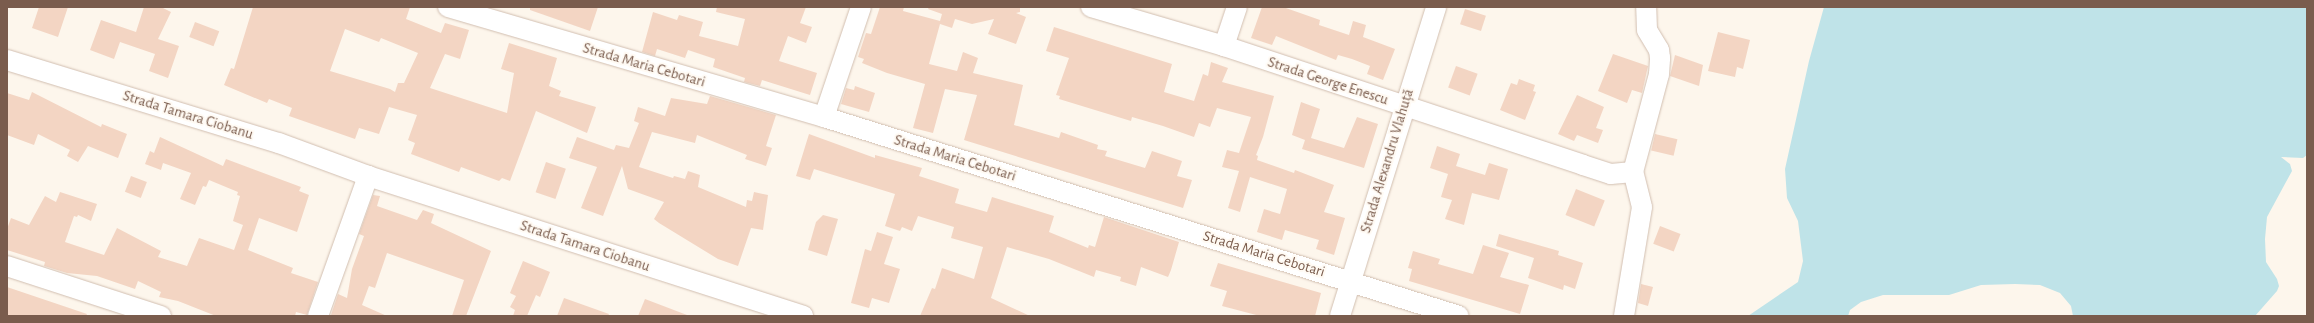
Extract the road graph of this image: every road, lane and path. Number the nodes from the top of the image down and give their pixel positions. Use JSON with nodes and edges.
{"nodes":[{"id":1,"x":448,"y":7,"type":"edge"},
{"id":2,"x":861,"y":7,"type":"edge"},
{"id":3,"x":1092,"y":7,"type":"edge"},
{"id":4,"x":1237,"y":7,"type":"edge"},
{"id":5,"x":1436,"y":7,"type":"edge"},
{"id":6,"x":1630,"y":7,"type":"edge"},
{"id":7,"x":1645,"y":14,"type":"edge"},
{"id":8,"x":1224,"y":46,"type":"junction"},
{"id":9,"x":7,"y":60,"type":"edge"},
{"id":10,"x":1404,"y":105,"type":"junction"},
{"id":11,"x":824,"y":117,"type":"junction"},
{"id":12,"x":1633,"y":172,"type":"junction"},
{"id":13,"x":368,"y":176,"type":"junction"},
{"id":14,"x":7,"y":266,"type":"edge"},
{"id":15,"x":1351,"y":281,"type":"junction"},
{"id":16,"x":162,"y":316,"type":"edge"},
{"id":17,"x":318,"y":316,"type":"edge"},
{"id":18,"x":803,"y":316,"type":"edge"},
{"id":19,"x":1340,"y":316,"type":"edge"},
{"id":20,"x":1459,"y":316,"type":"edge"},
{"id":21,"x":1624,"y":316,"type":"edge"}],
"edges":[{"from":1,"to":11,"type":"street","name":"Strada Maria Cebotari"},
{"from":2,"to":11,"type":"street"},
{"from":3,"to":8,"type":"street","name":"Strada George Enescu"},
{"from":4,"to":8,"type":"street"},
{"from":5,"to":10,"type":"street","name":"Strada Аlexandru Vlahuță"},
{"from":6,"to":7,"type":"street"},
{"from":7,"to":12,"type":"street"},
{"from":8,"to":10,"type":"street","name":"Strada George Enescu"},
{"from":9,"to":13,"type":"street","name":"Strada Tamara Ciobanu"},
{"from":10,"to":12,"type":"street","name":"Strada George Enescu"},
{"from":10,"to":15,"type":"street","name":"Strada Аlexandru Vlahuță"},
{"from":11,"to":15,"type":"street","name":"Strada Maria Cebotari"},
{"from":12,"to":21,"type":"street"},
{"from":13,"to":17,"type":"street"},
{"from":13,"to":18,"type":"street","name":"Strada Tamara Ciobanu"},
{"from":14,"to":16,"type":"street"},
{"from":15,"to":19,"type":"street","name":"Strada Аlexandru Vlahuță"},
{"from":15,"to":20,"type":"street","name":"Strada Maria Cebotari"}]}
